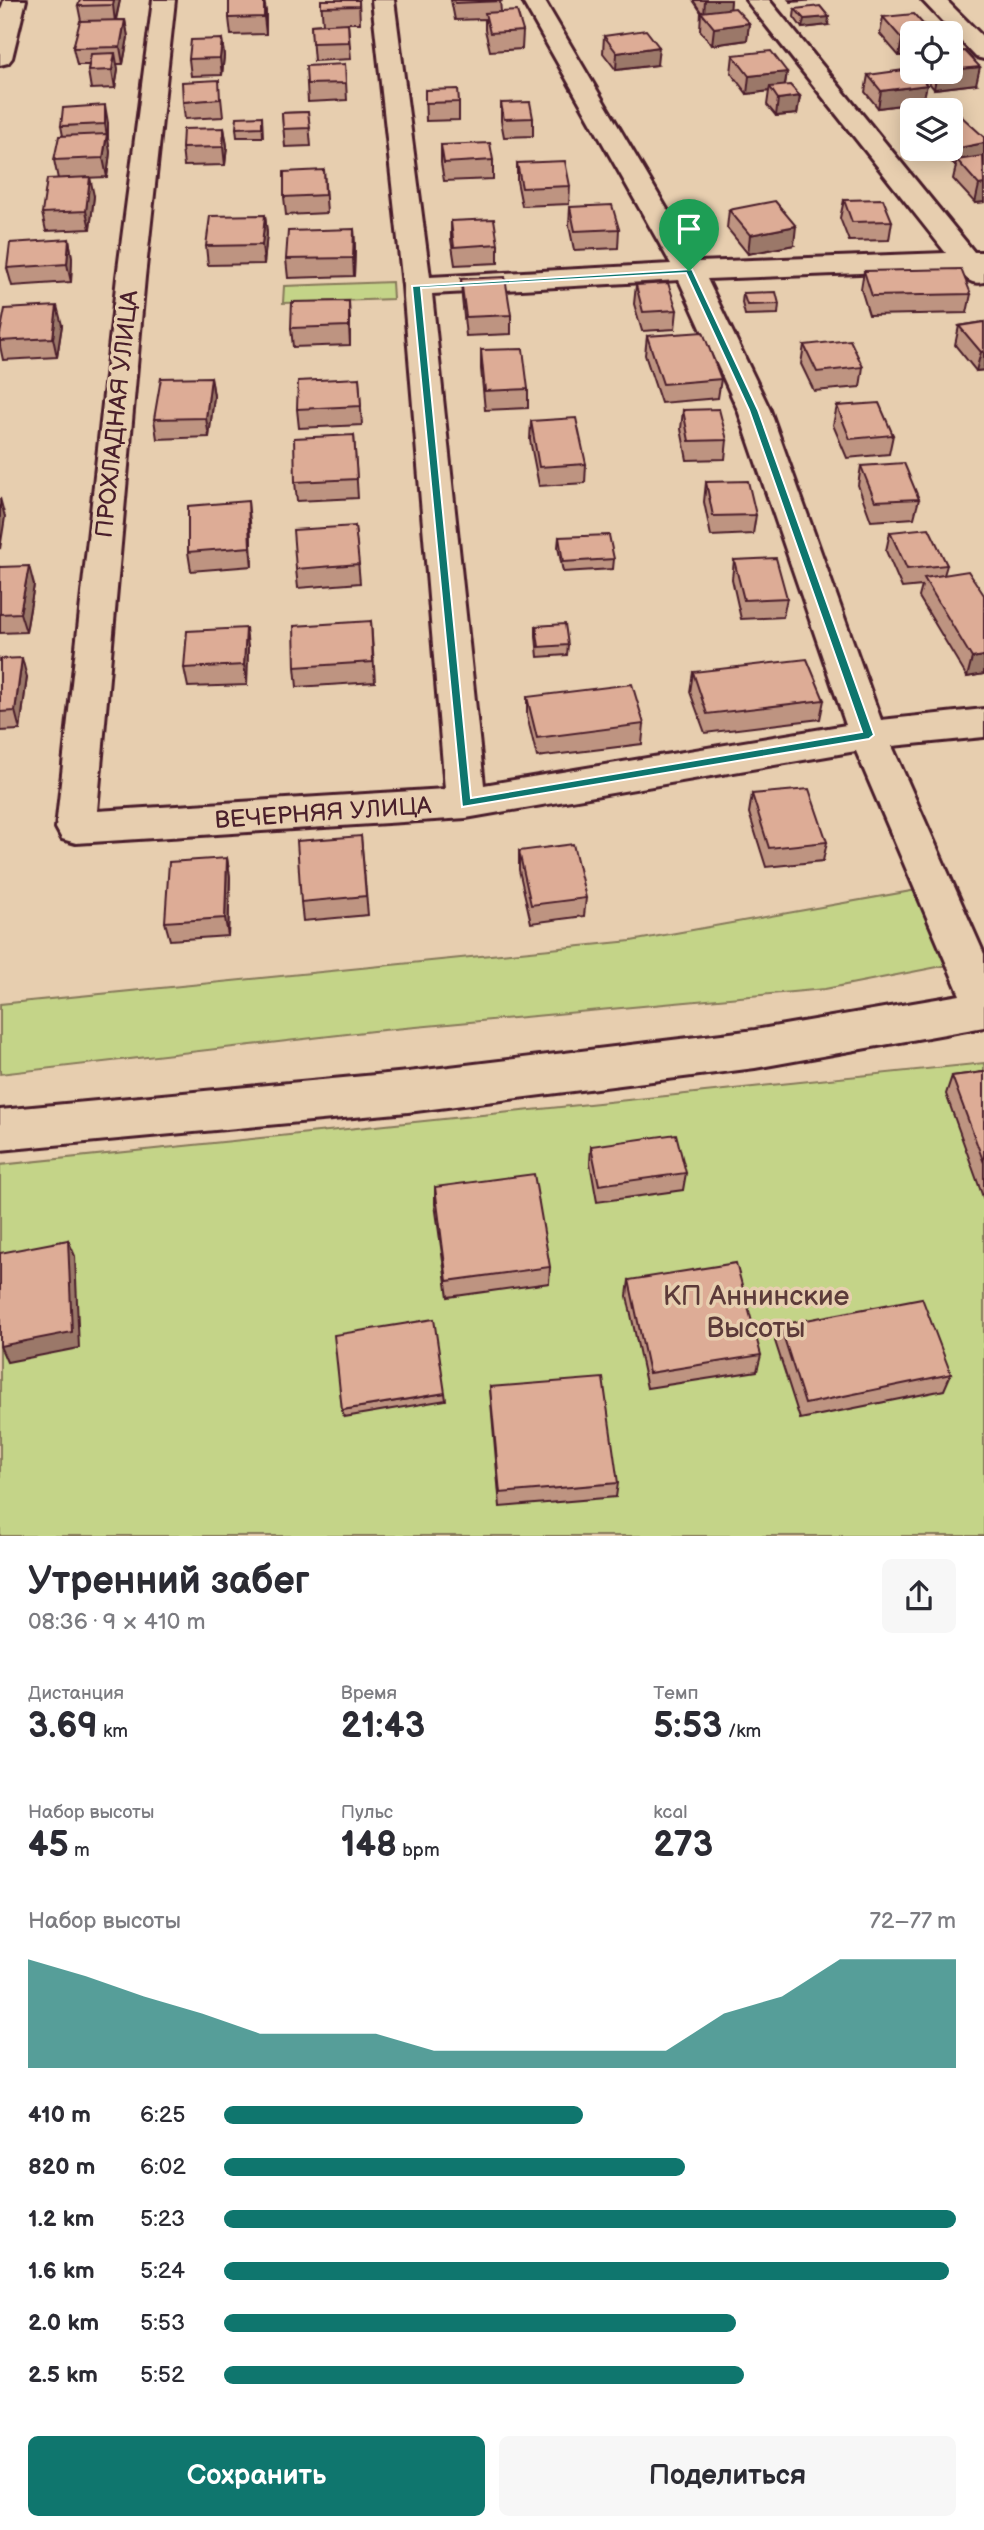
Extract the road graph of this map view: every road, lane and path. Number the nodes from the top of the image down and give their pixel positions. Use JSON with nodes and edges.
{"nodes":[{"id":1,"x":15,"y":0,"type":"edge"},
{"id":2,"x":164,"y":0,"type":"edge"},
{"id":3,"x":383,"y":0,"type":"edge"},
{"id":4,"x":533,"y":0,"type":"edge"},
{"id":5,"x":757,"y":0,"type":"edge"},
{"id":6,"x":933,"y":0,"type":"edge"},
{"id":7,"x":984,"y":52,"type":"edge"},
{"id":8,"x":0,"y":58,"type":"edge"},
{"id":9,"x":978,"y":268,"type":"edge"},
{"id":10,"x":689,"y":271,"type":"junction"},
{"id":11,"x":417,"y":286,"type":"junction"},
{"id":12,"x":984,"y":723,"type":"edge"},
{"id":13,"x":869,"y":735,"type":"junction"},
{"id":14,"x":466,"y":803,"type":"junction"},
{"id":15,"x":76,"y":828,"type":"joint"},
{"id":16,"x":984,"y":1000,"type":"edge"},
{"id":17,"x":984,"y":1009,"type":"edge"},
{"id":18,"x":0,"y":1130,"type":"edge"}],
"edges":[{"from":1,"to":8,"type":"street"},
{"from":2,"to":15,"type":"street","name":"ПРОХЛАДНАЯ УЛИЦА"},
{"from":3,"to":11,"type":"street"},
{"from":4,"to":10,"type":"street"},
{"from":5,"to":9,"type":"street"},
{"from":6,"to":7,"type":"street"},
{"from":9,"to":10,"type":"street"},
{"from":10,"to":11,"type":"street"},
{"from":10,"to":13,"type":"street"},
{"from":11,"to":14,"type":"street"},
{"from":12,"to":13,"type":"street","name":"ВЕЧЕРНЯЯ УЛИЦА"},
{"from":13,"to":14,"type":"street","name":"ВЕЧЕРНЯЯ УЛИЦА"},
{"from":13,"to":16,"type":"street"},
{"from":14,"to":15,"type":"street","name":"ВЕЧЕРНЯЯ УЛИЦА"},
{"from":17,"to":18,"type":"street"}]}
